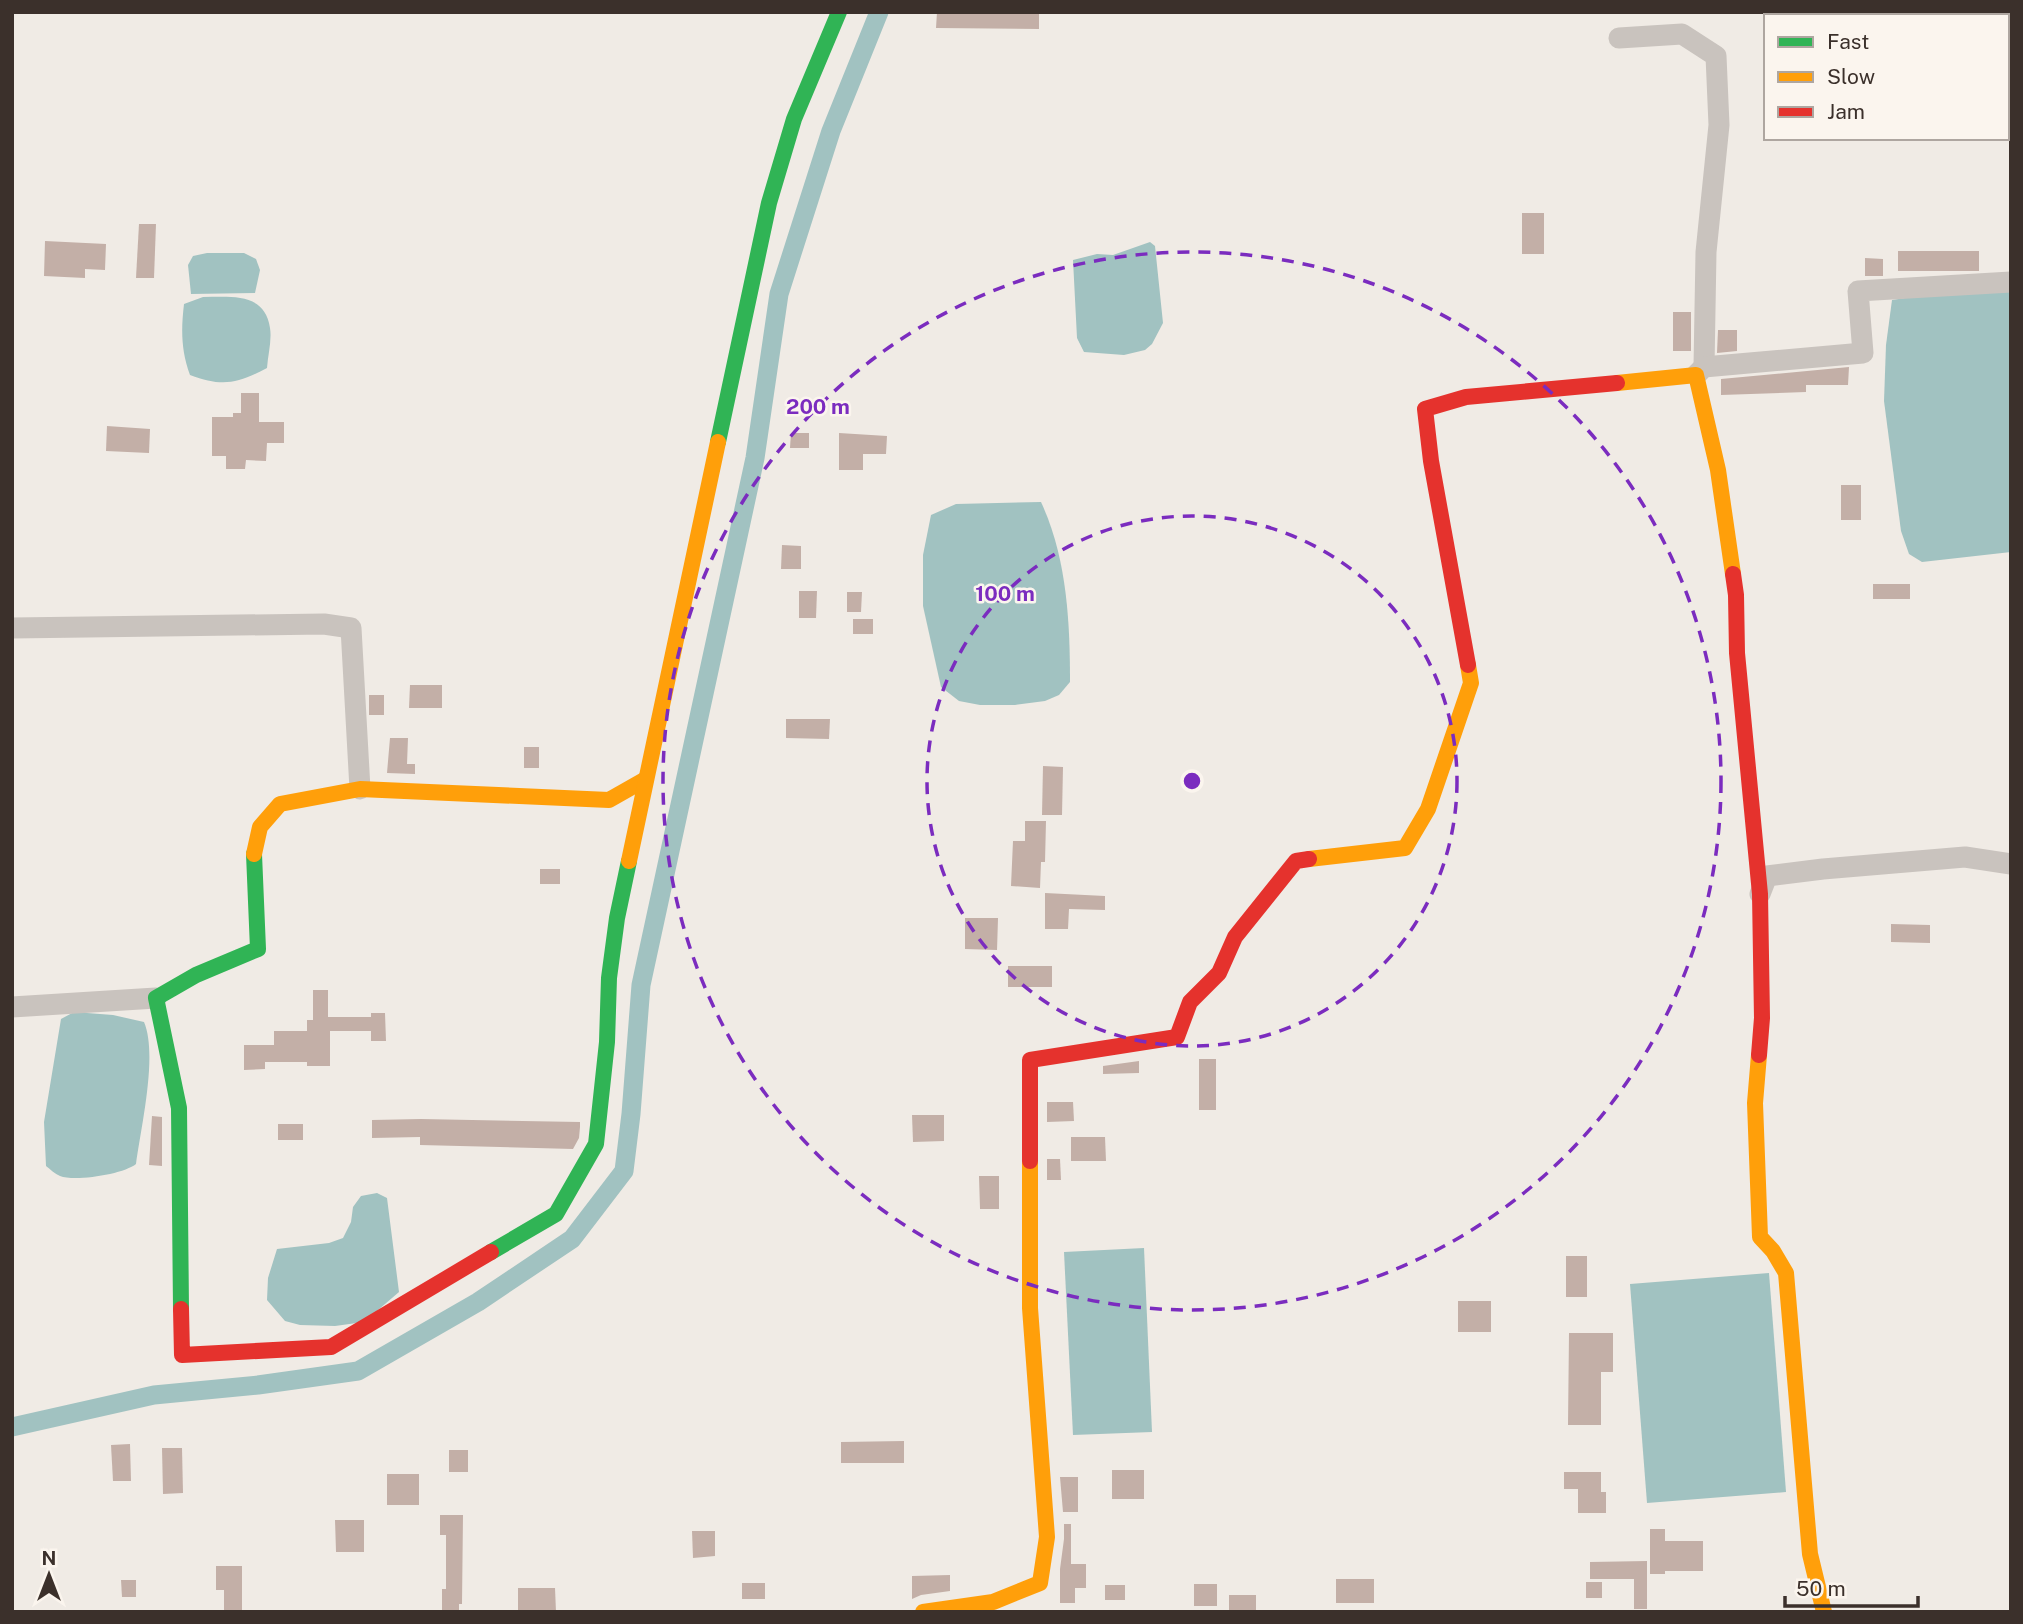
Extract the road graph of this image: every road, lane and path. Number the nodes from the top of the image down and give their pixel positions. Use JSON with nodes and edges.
{"nodes":[{"id":1,"x":839,"y":12,"type":"edge"},
{"id":2,"x":1619,"y":38,"type":"dead end"},
{"id":3,"x":2011,"y":282,"type":"edge"},
{"id":4,"x":1700,"y":371,"type":"junction"},
{"id":5,"x":12,"y":628,"type":"edge"},
{"id":6,"x":646,"y":779,"type":"junction"},
{"id":7,"x":360,"y":789,"type":"junction"},
{"id":8,"x":2011,"y":864,"type":"edge"},
{"id":9,"x":1760,"y":894,"type":"junction"},
{"id":10,"x":156,"y":998,"type":"junction"},
{"id":11,"x":12,"y":1007,"type":"edge"},
{"id":12,"x":923,"y":1612,"type":"edge"},
{"id":13,"x":1824,"y":1612,"type":"edge"}],
"edges":[{"from":1,"to":6,"type":"street"},
{"from":2,"to":4,"type":"street"},
{"from":3,"to":4,"type":"street"},
{"from":4,"to":9,"type":"street"},
{"from":4,"to":12,"type":"street"},
{"from":5,"to":7,"type":"street"},
{"from":6,"to":7,"type":"street"},
{"from":6,"to":10,"type":"street"},
{"from":7,"to":10,"type":"street"},
{"from":8,"to":9,"type":"street"},
{"from":9,"to":13,"type":"street"},
{"from":10,"to":11,"type":"street"}]}
